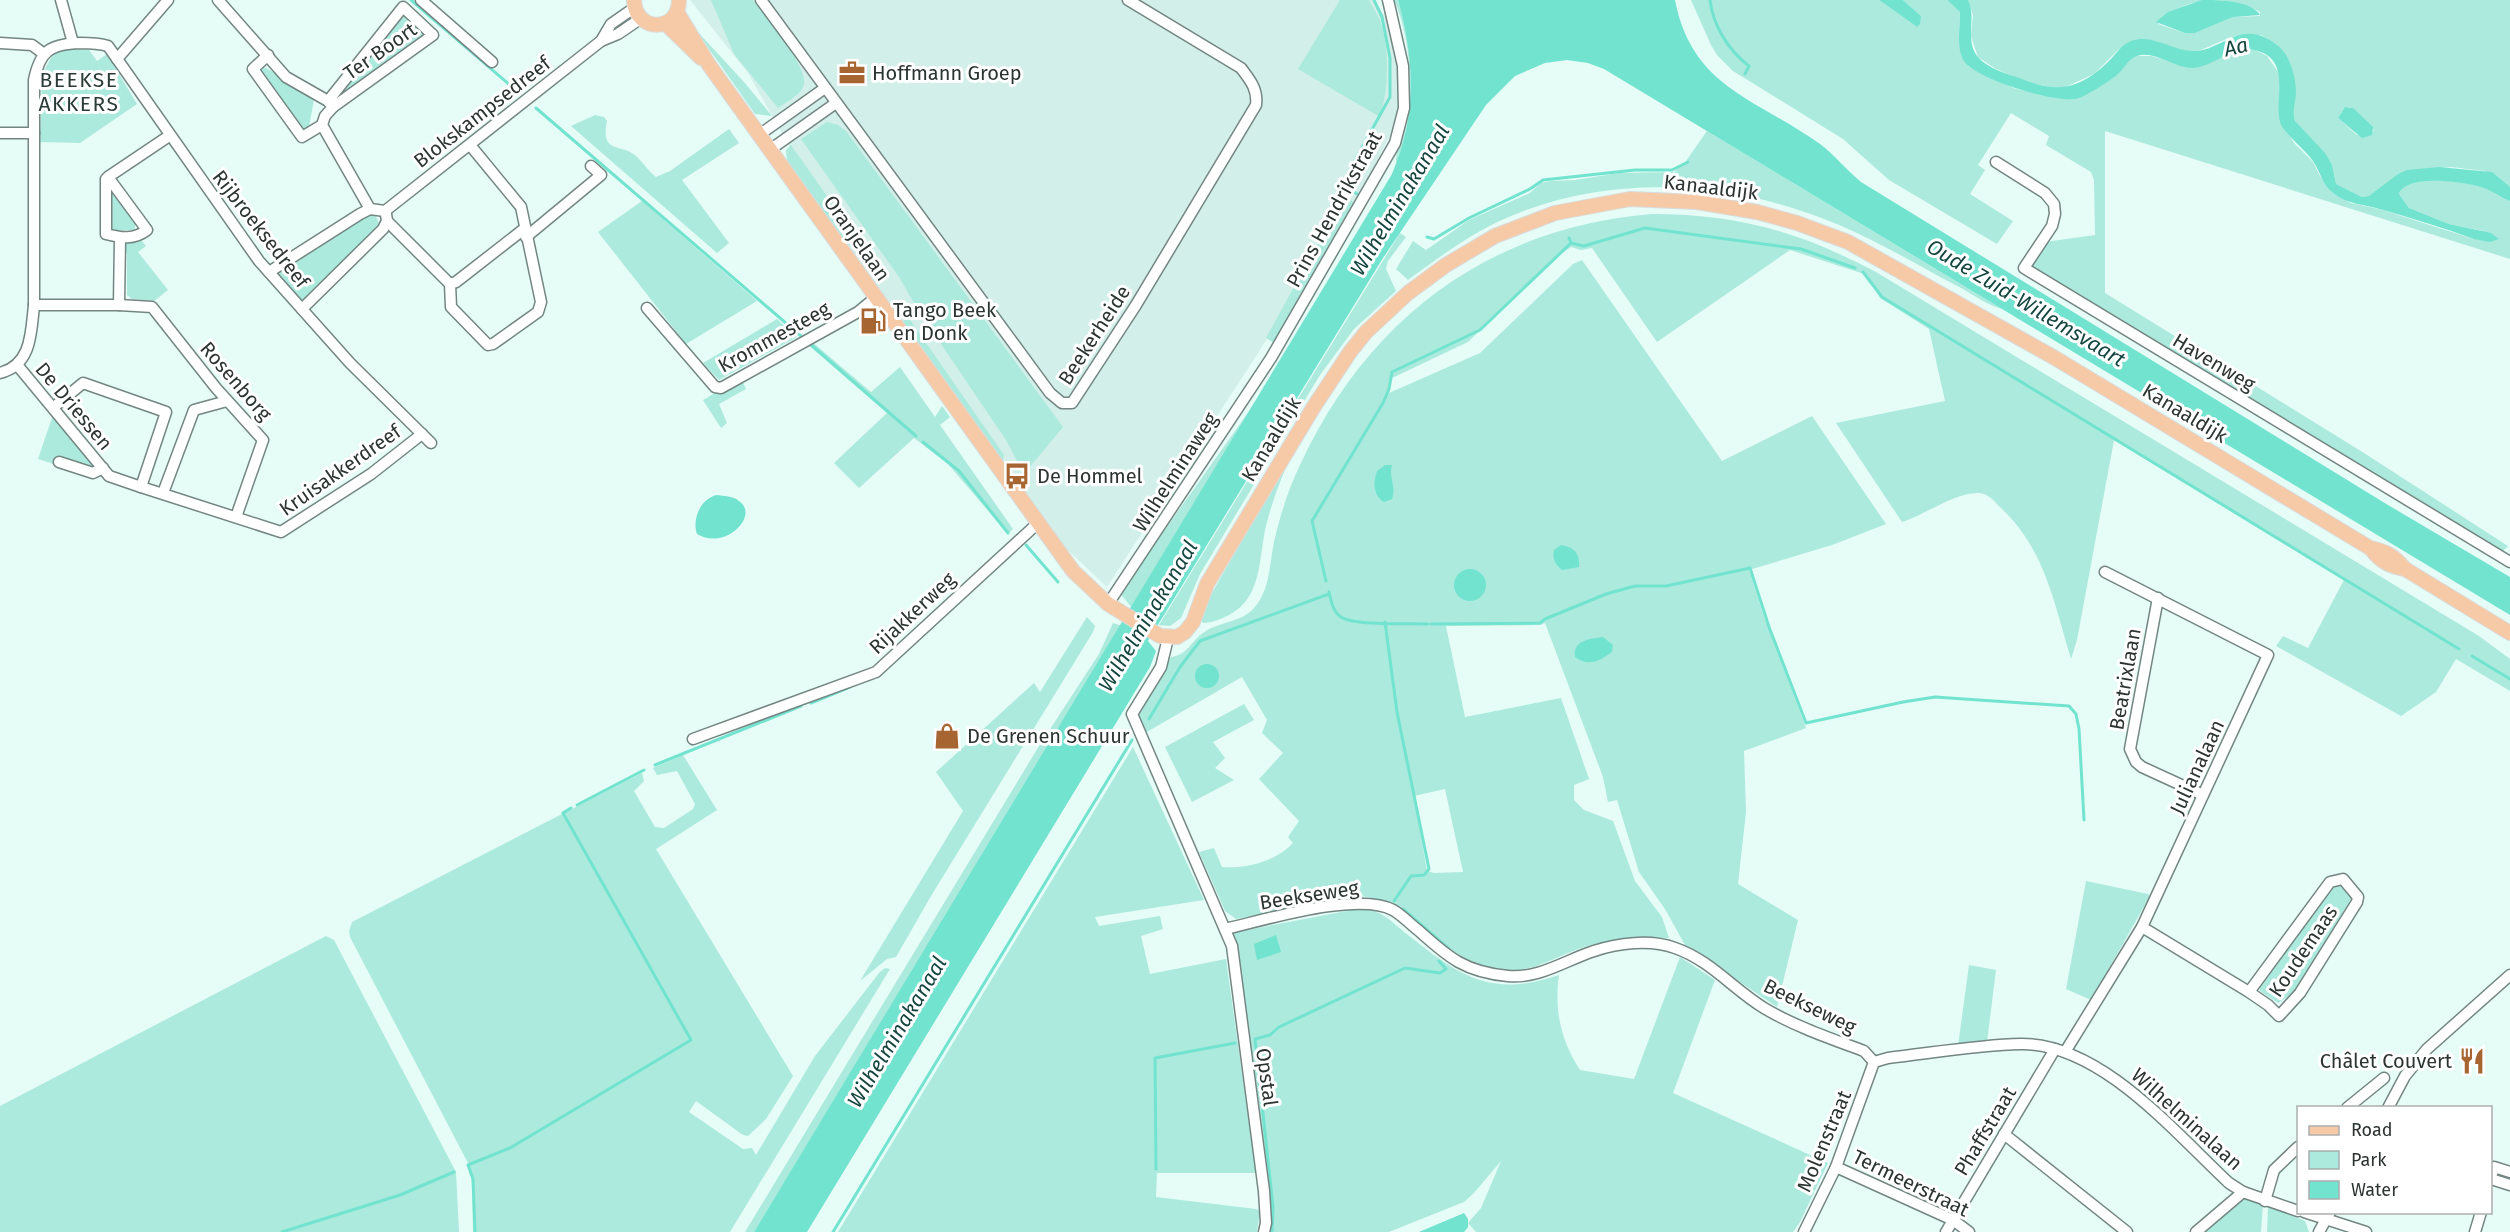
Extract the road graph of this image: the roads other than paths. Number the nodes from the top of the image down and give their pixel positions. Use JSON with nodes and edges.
{"nodes":[{"id":1,"x":61,"y":0,"type":"edge"},
{"id":2,"x":168,"y":0,"type":"edge"},
{"id":3,"x":218,"y":0,"type":"edge"},
{"id":4,"x":421,"y":0,"type":"edge"},
{"id":5,"x":761,"y":0,"type":"edge"},
{"id":6,"x":1128,"y":0,"type":"edge"},
{"id":7,"x":1388,"y":0,"type":"edge"},
{"id":8,"x":678,"y":6,"type":"edge"},
{"id":9,"x":636,"y":9,"type":"edge"},
{"id":10,"x":665,"y":23,"type":"junction"},
{"id":11,"x":0,"y":43,"type":"edge"},
{"id":12,"x":73,"y":44,"type":"junction"},
{"id":13,"x":44,"y":54,"type":"junction"},
{"id":14,"x":267,"y":55,"type":"junction"},
{"id":15,"x":117,"y":58,"type":"junction"},
{"id":16,"x":492,"y":62,"type":"dead end"},
{"id":17,"x":709,"y":65,"type":"junction"},
{"id":18,"x":825,"y":88,"type":"junction"},
{"id":19,"x":836,"y":103,"type":"junction"},
{"id":20,"x":330,"y":104,"type":"junction"},
{"id":21,"x":322,"y":125,"type":"junction"},
{"id":22,"x":0,"y":133,"type":"edge"},
{"id":23,"x":34,"y":133,"type":"junction"},
{"id":24,"x":759,"y":135,"type":"junction"},
{"id":25,"x":169,"y":136,"type":"junction"},
{"id":26,"x":470,"y":145,"type":"junction"},
{"id":27,"x":771,"y":149,"type":"junction"},
{"id":28,"x":1996,"y":162,"type":"dead end"},
{"id":29,"x":591,"y":166,"type":"dead end"},
{"id":30,"x":108,"y":177,"type":"junction"},
{"id":31,"x":370,"y":209,"type":"junction"},
{"id":32,"x":386,"y":216,"type":"junction"},
{"id":33,"x":525,"y":233,"type":"junction"},
{"id":34,"x":120,"y":238,"type":"junction"},
{"id":35,"x":269,"y":272,"type":"junction"},
{"id":36,"x":450,"y":284,"type":"junction"},
{"id":37,"x":875,"y":298,"type":"junction"},
{"id":38,"x":34,"y":305,"type":"junction"},
{"id":39,"x":119,"y":305,"type":"junction"},
{"id":40,"x":647,"y":308,"type":"dead end"},
{"id":41,"x":302,"y":309,"type":"junction"},
{"id":42,"x":1271,"y":358,"type":"joint"},
{"id":43,"x":18,"y":366,"type":"junction"},
{"id":44,"x":0,"y":373,"type":"edge"},
{"id":45,"x":227,"y":401,"type":"junction"},
{"id":46,"x":54,"y":407,"type":"junction"},
{"id":47,"x":426,"y":438,"type":"joint"},
{"id":48,"x":59,"y":462,"type":"dead end"},
{"id":49,"x":103,"y":468,"type":"junction"},
{"id":50,"x":141,"y":487,"type":"junction"},
{"id":51,"x":163,"y":493,"type":"junction"},
{"id":52,"x":236,"y":517,"type":"junction"},
{"id":53,"x":1038,"y":523,"type":"junction"},
{"id":54,"x":2510,"y":562,"type":"edge"},
{"id":55,"x":2105,"y":572,"type":"dead end"},
{"id":56,"x":2158,"y":598,"type":"junction"},
{"id":57,"x":1108,"y":604,"type":"junction"},
{"id":58,"x":2510,"y":633,"type":"edge"},
{"id":59,"x":1164,"y":637,"type":"junction"},
{"id":60,"x":693,"y":739,"type":"dead end"},
{"id":61,"x":2203,"y":795,"type":"junction"},
{"id":62,"x":2142,"y":927,"type":"junction"},
{"id":63,"x":1225,"y":928,"type":"junction"},
{"id":64,"x":2510,"y":975,"type":"edge"},
{"id":65,"x":2249,"y":992,"type":"junction"},
{"id":66,"x":2060,"y":1050,"type":"junction"},
{"id":67,"x":1874,"y":1062,"type":"junction"},
{"id":68,"x":2384,"y":1078,"type":"dead end"},
{"id":69,"x":2348,"y":1106,"type":"edge"},
{"id":70,"x":2389,"y":1106,"type":"edge"},
{"id":71,"x":2004,"y":1134,"type":"junction"},
{"id":72,"x":2297,"y":1149,"type":"edge"},
{"id":73,"x":1836,"y":1167,"type":"junction"},
{"id":74,"x":2510,"y":1172,"type":"edge"},
{"id":75,"x":2492,"y":1176,"type":"edge"},
{"id":76,"x":2492,"y":1180,"type":"edge"},
{"id":77,"x":2510,"y":1185,"type":"edge"},
{"id":78,"x":2243,"y":1192,"type":"junction"},
{"id":79,"x":2265,"y":1201,"type":"junction"},
{"id":80,"x":2297,"y":1211,"type":"edge"},
{"id":81,"x":2480,"y":1214,"type":"edge"},
{"id":82,"x":2329,"y":1216,"type":"edge"},
{"id":83,"x":1953,"y":1220,"type":"junction"},
{"id":84,"x":1264,"y":1232,"type":"edge"},
{"id":85,"x":1804,"y":1232,"type":"edge"},
{"id":86,"x":1946,"y":1232,"type":"edge"},
{"id":87,"x":1969,"y":1232,"type":"edge"},
{"id":88,"x":2127,"y":1232,"type":"edge"},
{"id":89,"x":2196,"y":1232,"type":"edge"},
{"id":90,"x":2319,"y":1232,"type":"edge"},
{"id":91,"x":2366,"y":1232,"type":"edge"},
{"id":92,"x":2475,"y":1232,"type":"edge"}],
"edges":[{"from":1,"to":12,"type":"street"},
{"from":2,"to":15,"type":"street"},
{"from":3,"to":14,"type":"street"},
{"from":4,"to":16,"type":"street"},
{"from":5,"to":18,"type":"street","name":"Beekerheide"},
{"from":6,"to":19,"type":"street","name":"Beekerheide"},
{"from":7,"to":42,"type":"street","name":"Prins Hendrikstraat"},
{"from":8,"to":10,"type":"main road"},
{"from":8,"to":17,"type":"main road","name":"Oranjelaan"},
{"from":9,"to":10,"type":"main road"},
{"from":9,"to":26,"type":"street","name":"Blokskampsedreef"},
{"from":10,"to":17,"type":"main road","name":"Oranjelaan"},
{"from":11,"to":13,"type":"street"},
{"from":12,"to":13,"type":"street","name":"Rijbroeksedreef"},
{"from":12,"to":15,"type":"street","name":"Rijbroeksedreef"},
{"from":13,"to":23,"type":"street"},
{"from":14,"to":20,"type":"street"},
{"from":14,"to":21,"type":"street"},
{"from":15,"to":25,"type":"street","name":"Rijbroeksedreef"},
{"from":17,"to":24,"type":"main road","name":"Oranjelaan"},
{"from":18,"to":19,"type":"street","name":"Beekerheide"},
{"from":18,"to":24,"type":"street"},
{"from":19,"to":27,"type":"street"},
{"from":20,"to":20,"type":"street","name":"Ter Boort"},
{"from":20,"to":21,"type":"street","name":"Ter Boort"},
{"from":21,"to":31,"type":"street"},
{"from":22,"to":23,"type":"street"},
{"from":23,"to":38,"type":"street"},
{"from":24,"to":27,"type":"main road","name":"Oranjelaan"},
{"from":25,"to":30,"type":"street"},
{"from":25,"to":35,"type":"street","name":"Rijbroeksedreef"},
{"from":26,"to":32,"type":"street","name":"Blokskampsedreef"},
{"from":26,"to":33,"type":"street"},
{"from":27,"to":37,"type":"main road","name":"Oranjelaan"},
{"from":28,"to":54,"type":"street","name":"Havenweg"},
{"from":29,"to":33,"type":"street"},
{"from":30,"to":34,"type":"street"},
{"from":30,"to":34,"type":"street"},
{"from":31,"to":32,"type":"street"},
{"from":31,"to":35,"type":"street"},
{"from":32,"to":36,"type":"street"},
{"from":32,"to":41,"type":"street","name":"Blokskampsedreef"},
{"from":33,"to":36,"type":"street"},
{"from":33,"to":36,"type":"street"},
{"from":34,"to":39,"type":"street"},
{"from":35,"to":41,"type":"street","name":"Rijbroeksedreef"},
{"from":37,"to":40,"type":"street","name":"Krommesteeg"},
{"from":37,"to":53,"type":"main road","name":"Oranjelaan"},
{"from":38,"to":39,"type":"street","name":"Rosenborg"},
{"from":38,"to":43,"type":"street"},
{"from":39,"to":45,"type":"street","name":"Rosenborg"},
{"from":41,"to":47,"type":"street","name":"Rijbroeksedreef"},
{"from":42,"to":57,"type":"street","name":"Wilhelminaweg"},
{"from":43,"to":44,"type":"street"},
{"from":43,"to":46,"type":"street","name":"De Driessen"},
{"from":45,"to":51,"type":"street"},
{"from":45,"to":52,"type":"street","name":"Rosenborg"},
{"from":46,"to":49,"type":"street","name":"De Driessen"},
{"from":46,"to":50,"type":"street"},
{"from":47,"to":52,"type":"street","name":"Kruisakkerdreef"},
{"from":48,"to":49,"type":"street","name":"De Driessen"},
{"from":49,"to":50,"type":"street","name":"De Driessen"},
{"from":50,"to":51,"type":"street","name":"Kruisakkerdreef"},
{"from":51,"to":52,"type":"street","name":"Kruisakkerdreef"},
{"from":53,"to":57,"type":"main road","name":"Oranjelaan"},
{"from":53,"to":60,"type":"street","name":"Rijakkerweg"},
{"from":55,"to":56,"type":"street","name":"Julianalaan"},
{"from":56,"to":61,"type":"street","name":"Beatrixlaan"},
{"from":56,"to":61,"type":"street","name":"Julianalaan"},
{"from":57,"to":59,"type":"main road","name":"Oranjelaan"},
{"from":58,"to":59,"type":"main road","name":"Kanaaldijk"},
{"from":59,"to":63,"type":"street"},
{"from":61,"to":62,"type":"street","name":"Julianalaan"},
{"from":62,"to":65,"type":"street","name":"Koudemaas"},
{"from":62,"to":66,"type":"street","name":"Julianalaan"},
{"from":63,"to":67,"type":"street","name":"Beekseweg"},
{"from":63,"to":84,"type":"street","name":"Opstal"},
{"from":64,"to":70,"type":"street"},
{"from":65,"to":65,"type":"street","name":"Koudemaas"},
{"from":66,"to":67,"type":"street","name":"Wilhelminalaan"},
{"from":66,"to":71,"type":"street","name":"Phaffstraat"},
{"from":66,"to":78,"type":"street","name":"Wilhelminalaan"},
{"from":67,"to":73,"type":"street","name":"Molenstraat"},
{"from":68,"to":69,"type":"street"},
{"from":71,"to":83,"type":"street","name":"Phaffstraat"},
{"from":71,"to":88,"type":"street"},
{"from":72,"to":79,"type":"street"},
{"from":73,"to":83,"type":"street","name":"Termeerstraat"},
{"from":73,"to":85,"type":"street","name":"Molenstraat"},
{"from":74,"to":75,"type":"street"},
{"from":76,"to":77,"type":"street"},
{"from":78,"to":79,"type":"street","name":"Wilhelminalaan"},
{"from":78,"to":89,"type":"street"},
{"from":79,"to":80,"type":"street","name":"Wilhelminalaan"},
{"from":81,"to":92,"type":"street"},
{"from":82,"to":90,"type":"street"},
{"from":82,"to":91,"type":"street"},
{"from":83,"to":86,"type":"street","name":"Phaffstraat"},
{"from":83,"to":87,"type":"street","name":"Termeerstraat"}]}
